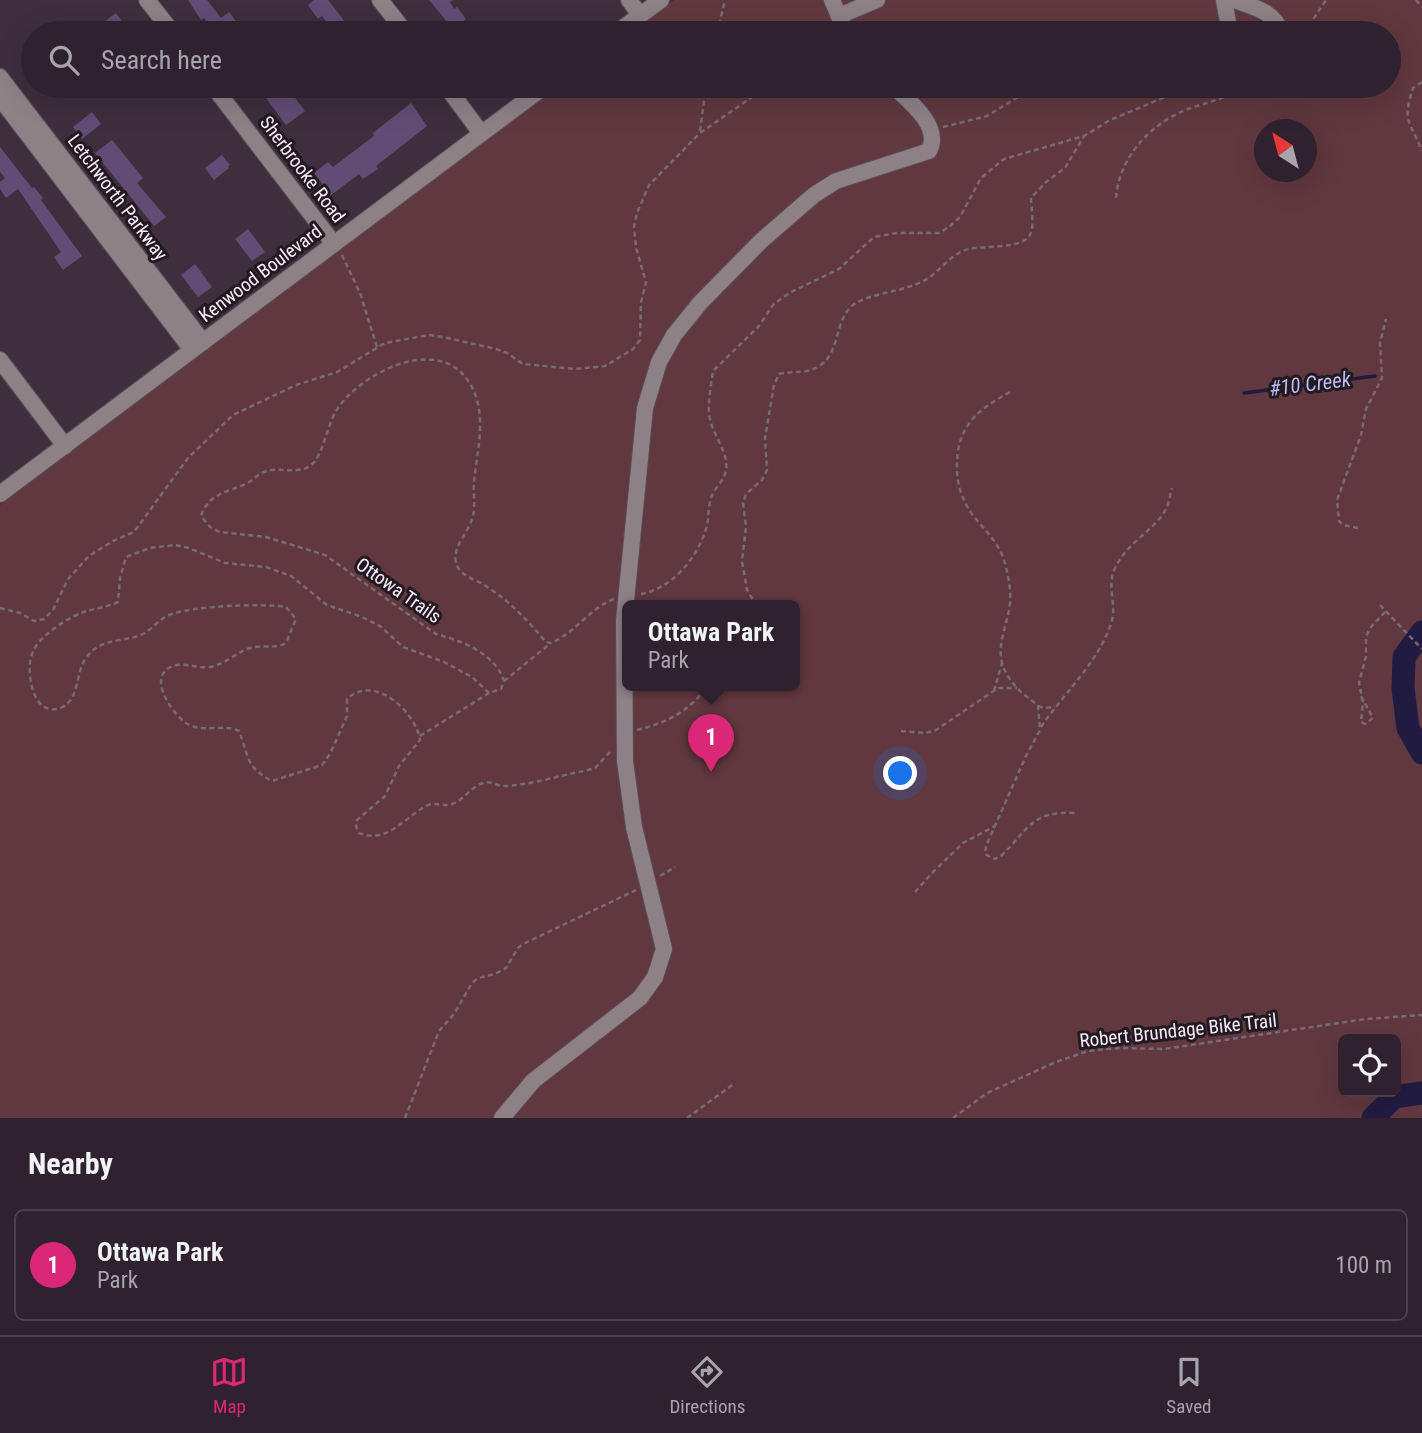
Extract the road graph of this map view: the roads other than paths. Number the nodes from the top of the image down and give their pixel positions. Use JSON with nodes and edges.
{"nodes":[{"id":1,"x":147,"y":0,"type":"edge"},
{"id":2,"x":380,"y":0,"type":"edge"},
{"id":3,"x":629,"y":0,"type":"edge"},
{"id":4,"x":661,"y":0,"type":"edge"},
{"id":5,"x":832,"y":0,"type":"edge"},
{"id":6,"x":877,"y":0,"type":"edge"},
{"id":7,"x":1224,"y":0,"type":"edge"},
{"id":8,"x":1234,"y":0,"type":"edge"},
{"id":9,"x":640,"y":15,"type":"junction"},
{"id":10,"x":839,"y":16,"type":"junction"},
{"id":11,"x":164,"y":21,"type":"edge"},
{"id":12,"x":397,"y":21,"type":"edge"},
{"id":13,"x":632,"y":21,"type":"edge"},
{"id":14,"x":841,"y":21,"type":"edge"},
{"id":15,"x":1228,"y":21,"type":"edge"},
{"id":16,"x":1275,"y":21,"type":"edge"},
{"id":17,"x":0,"y":77,"type":"edge"},
{"id":18,"x":0,"y":97,"type":"edge"},
{"id":19,"x":222,"y":98,"type":"edge"},
{"id":20,"x":455,"y":98,"type":"edge"},
{"id":21,"x":529,"y":98,"type":"edge"},
{"id":22,"x":905,"y":98,"type":"edge"},
{"id":23,"x":481,"y":133,"type":"junction"},
{"id":24,"x":334,"y":244,"type":"junction"},
{"id":25,"x":198,"y":346,"type":"junction"},
{"id":26,"x":0,"y":360,"type":"edge"},
{"id":27,"x":65,"y":446,"type":"junction"},
{"id":28,"x":0,"y":494,"type":"edge"},
{"id":29,"x":626,"y":600,"type":"edge"},
{"id":30,"x":625,"y":691,"type":"edge"},
{"id":31,"x":502,"y":1118,"type":"edge"}],
"edges":[{"from":1,"to":11,"type":"street"},
{"from":2,"to":12,"type":"street"},
{"from":3,"to":9,"type":"street"},
{"from":4,"to":9,"type":"street"},
{"from":5,"to":10,"type":"street"},
{"from":6,"to":10,"type":"street"},
{"from":7,"to":15,"type":"street"},
{"from":8,"to":16,"type":"street"},
{"from":9,"to":13,"type":"street"},
{"from":10,"to":14,"type":"street"},
{"from":17,"to":25,"type":"street","name":"Letchworth Parkway"},
{"from":18,"to":25,"type":"street","name":"Letchworth Parkway"},
{"from":19,"to":24,"type":"street","name":"Sherbrooke Road"},
{"from":20,"to":23,"type":"street"},
{"from":21,"to":23,"type":"street","name":"Kenwood Boulevard"},
{"from":22,"to":29,"type":"street"},
{"from":23,"to":24,"type":"street","name":"Kenwood Boulevard"},
{"from":24,"to":25,"type":"street","name":"Kenwood Boulevard"},
{"from":25,"to":27,"type":"street","name":"Kenwood Boulevard"},
{"from":26,"to":27,"type":"street"},
{"from":27,"to":28,"type":"street","name":"Kenwood Boulevard"},
{"from":30,"to":31,"type":"street"}]}
